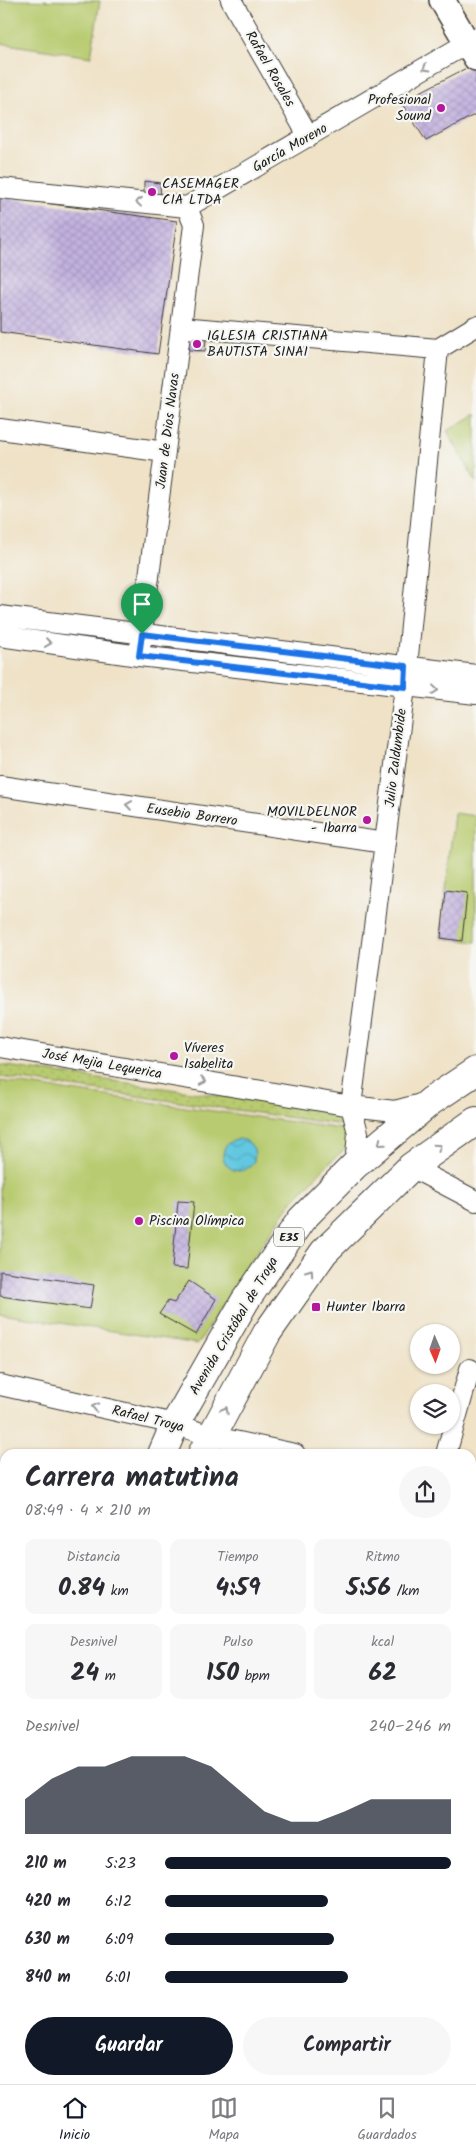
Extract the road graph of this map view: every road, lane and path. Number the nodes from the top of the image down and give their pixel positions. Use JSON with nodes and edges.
{"nodes":[{"id":1,"x":231,"y":0,"type":"edge"},
{"id":2,"x":442,"y":0,"type":"edge"},
{"id":3,"x":473,"y":47,"type":"edge"},
{"id":4,"x":309,"y":137,"type":"junction"},
{"id":5,"x":0,"y":188,"type":"edge"},
{"id":6,"x":187,"y":207,"type":"junction"},
{"id":7,"x":476,"y":326,"type":"edge"},
{"id":8,"x":181,"y":327,"type":"junction"},
{"id":9,"x":438,"y":349,"type":"junction"},
{"id":10,"x":0,"y":429,"type":"edge"},
{"id":11,"x":165,"y":452,"type":"junction"},
{"id":12,"x":0,"y":616,"type":"edge"},
{"id":13,"x":142,"y":634,"type":"junction"},
{"id":14,"x":0,"y":636,"type":"edge"},
{"id":15,"x":139,"y":656,"type":"junction"},
{"id":16,"x":406,"y":666,"type":"junction"},
{"id":17,"x":476,"y":675,"type":"edge"},
{"id":18,"x":405,"y":687,"type":"junction"},
{"id":19,"x":476,"y":694,"type":"edge"},
{"id":20,"x":0,"y":786,"type":"edge"},
{"id":21,"x":385,"y":843,"type":"junction"},
{"id":22,"x":0,"y":1047,"type":"edge"},
{"id":23,"x":476,"y":1071,"type":"edge"},
{"id":24,"x":431,"y":1101,"type":"junction"},
{"id":25,"x":351,"y":1106,"type":"junction"},
{"id":26,"x":476,"y":1121,"type":"edge"},
{"id":27,"x":355,"y":1165,"type":"junction"},
{"id":28,"x":411,"y":1167,"type":"junction"},
{"id":29,"x":476,"y":1201,"type":"edge"},
{"id":30,"x":470,"y":1369,"type":"dead end"},
{"id":31,"x":0,"y":1386,"type":"edge"},
{"id":32,"x":175,"y":1424,"type":"junction"},
{"id":33,"x":206,"y":1445,"type":"edge"},
{"id":34,"x":164,"y":1449,"type":"edge"},
{"id":35,"x":246,"y":1449,"type":"edge"},
{"id":36,"x":447,"y":1449,"type":"edge"}],
"edges":[{"from":1,"to":4,"type":"street","name":"Rafael Rosales"},
{"from":2,"to":3,"type":"main road"},
{"from":3,"to":4,"type":"street","name":"García Moreno","one_way":true},
{"from":4,"to":6,"type":"street","name":"García Moreno"},
{"from":6,"to":5,"type":"street","one_way":true},
{"from":6,"to":8,"type":"street","name":"Juan de Dios Navas"},
{"from":7,"to":9,"type":"street"},
{"from":8,"to":9,"type":"street"},
{"from":8,"to":11,"type":"street","name":"Juan de Dios Navas"},
{"from":9,"to":16,"type":"street","name":"Julio Zaldumbide"},
{"from":10,"to":11,"type":"street"},
{"from":11,"to":13,"type":"street","name":"Juan de Dios Navas"},
{"from":12,"to":13,"type":"street"},
{"from":13,"to":15,"type":"street","name":"Juan de Dios Navas"},
{"from":13,"to":16,"type":"street"},
{"from":14,"to":15,"type":"street","one_way":true},
{"from":15,"to":18,"type":"street"},
{"from":16,"to":17,"type":"street"},
{"from":16,"to":18,"type":"street","name":"Julio Zaldumbide"},
{"from":18,"to":19,"type":"street","one_way":true},
{"from":18,"to":21,"type":"street","name":"Julio Zaldumbide"},
{"from":21,"to":20,"type":"street","name":"Eusebio Borrero","one_way":true},
{"from":21,"to":25,"type":"street","name":"Julio Zaldumbide"},
{"from":22,"to":25,"type":"street","name":"José Mejia Lequerica","one_way":true},
{"from":23,"to":24,"type":"highway","name":"Avenida Cristóbal de Troya","number":"E35"},
{"from":24,"to":25,"type":"street","name":"José Mejia Lequerica"},
{"from":24,"to":27,"type":"highway","name":"Avenida Cristóbal de Troya","number":"E35","one_way":true},
{"from":25,"to":27,"type":"street"},
{"from":28,"to":26,"type":"highway","number":"E35","one_way":true},
{"from":27,"to":32,"type":"highway","name":"Avenida Cristóbal de Troya","number":"E35"},
{"from":28,"to":29,"type":"street"},
{"from":33,"to":28,"type":"highway","number":"E35","one_way":true},
{"from":30,"to":36,"type":"street"},
{"from":32,"to":31,"type":"street","name":"Rafael Troya","one_way":true},
{"from":32,"to":33,"type":"street","name":"Rafael Troya"},
{"from":32,"to":34,"type":"highway","name":"Avenida Cristóbal de Troya","number":"E35"},
{"from":33,"to":35,"type":"street","name":"Rafael Troya"}]}
